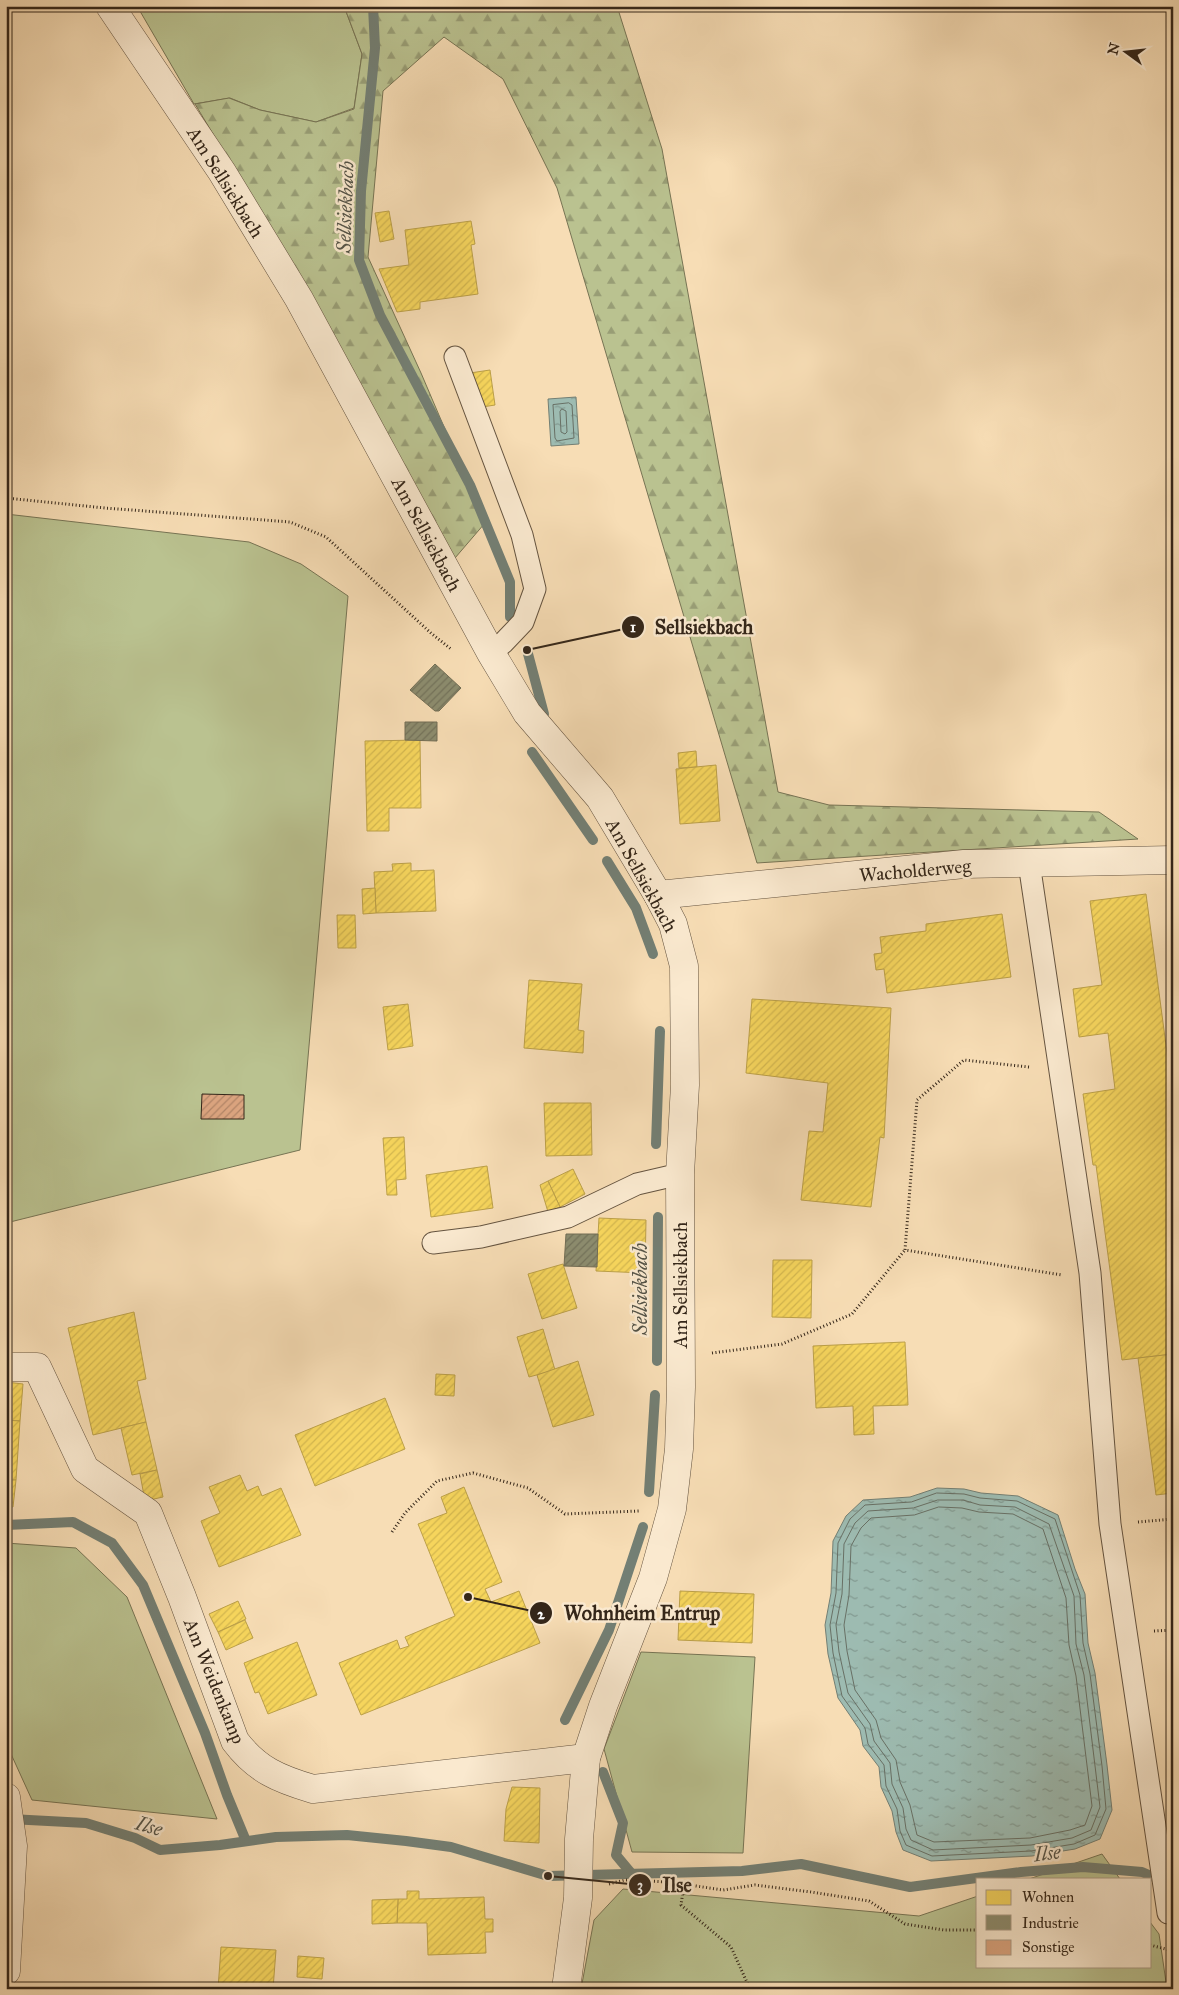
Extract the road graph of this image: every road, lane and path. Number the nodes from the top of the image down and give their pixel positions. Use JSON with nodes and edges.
{"nodes":[{"id":1,"x":110,"y":6,"type":"edge"},
{"id":2,"x":455,"y":357,"type":"dead end"},
{"id":3,"x":6,"y":498,"type":"edge"},
{"id":4,"x":452,"y":650,"type":"dead end"},
{"id":5,"x":491,"y":653,"type":"junction"},
{"id":6,"x":1173,"y":860,"type":"edge"},
{"id":7,"x":1029,"y":863,"type":"junction"},
{"id":8,"x":658,"y":895,"type":"junction"},
{"id":9,"x":1058,"y":1069,"type":"junction"},
{"id":10,"x":680,"y":1174,"type":"junction"},
{"id":11,"x":433,"y":1243,"type":"dead end"},
{"id":12,"x":905,"y":1250,"type":"junction"},
{"id":13,"x":1090,"y":1273,"type":"junction"},
{"id":14,"x":681,"y":1357,"type":"junction"},
{"id":15,"x":6,"y":1367,"type":"edge"},
{"id":16,"x":672,"y":1509,"type":"junction"},
{"id":17,"x":392,"y":1532,"type":"dead end"},
{"id":18,"x":586,"y":1758,"type":"junction"},
{"id":19,"x":7,"y":1800,"type":"edge"},
{"id":20,"x":684,"y":1884,"type":"junction"},
{"id":21,"x":578,"y":1897,"type":"junction"},
{"id":22,"x":1168,"y":1913,"type":"dead end"},
{"id":23,"x":976,"y":1930,"type":"edge"},
{"id":24,"x":1152,"y":1946,"type":"edge"},
{"id":25,"x":1173,"y":1951,"type":"edge"},
{"id":26,"x":6,"y":1971,"type":"edge"},
{"id":27,"x":566,"y":1989,"type":"edge"},
{"id":28,"x":750,"y":1989,"type":"edge"}],
"edges":[{"from":1,"to":5,"type":"street","name":"Am Sellsiekbach"},
{"from":2,"to":5,"type":"lane"},
{"from":3,"to":4,"type":"path"},
{"from":5,"to":8,"type":"street","name":"Am Sellsiekbach"},
{"from":6,"to":7,"type":"street","name":"Wacholderweg"},
{"from":7,"to":8,"type":"street","name":"Wacholderweg"},
{"from":7,"to":9,"type":"lane"},
{"from":8,"to":10,"type":"street","name":"Am Sellsiekbach"},
{"from":9,"to":12,"type":"path"},
{"from":9,"to":13,"type":"lane"},
{"from":10,"to":11,"type":"lane"},
{"from":10,"to":14,"type":"street","name":"Am Sellsiekbach"},
{"from":12,"to":13,"type":"path"},
{"from":12,"to":14,"type":"path"},
{"from":13,"to":22,"type":"lane"},
{"from":14,"to":16,"type":"street","name":"Am Sellsiekbach"},
{"from":15,"to":18,"type":"street","name":"Am Weidenkamp"},
{"from":16,"to":17,"type":"path"},
{"from":16,"to":18,"type":"street","name":"Am Sellsiekbach"},
{"from":18,"to":21,"type":"street","name":"Am Sellsiekbach"},
{"from":19,"to":26,"type":"street"},
{"from":20,"to":21,"type":"path"},
{"from":20,"to":23,"type":"path"},
{"from":20,"to":28,"type":"path"},
{"from":21,"to":27,"type":"street","name":"Am Sellsiekbach"},
{"from":24,"to":25,"type":"path"}]}
